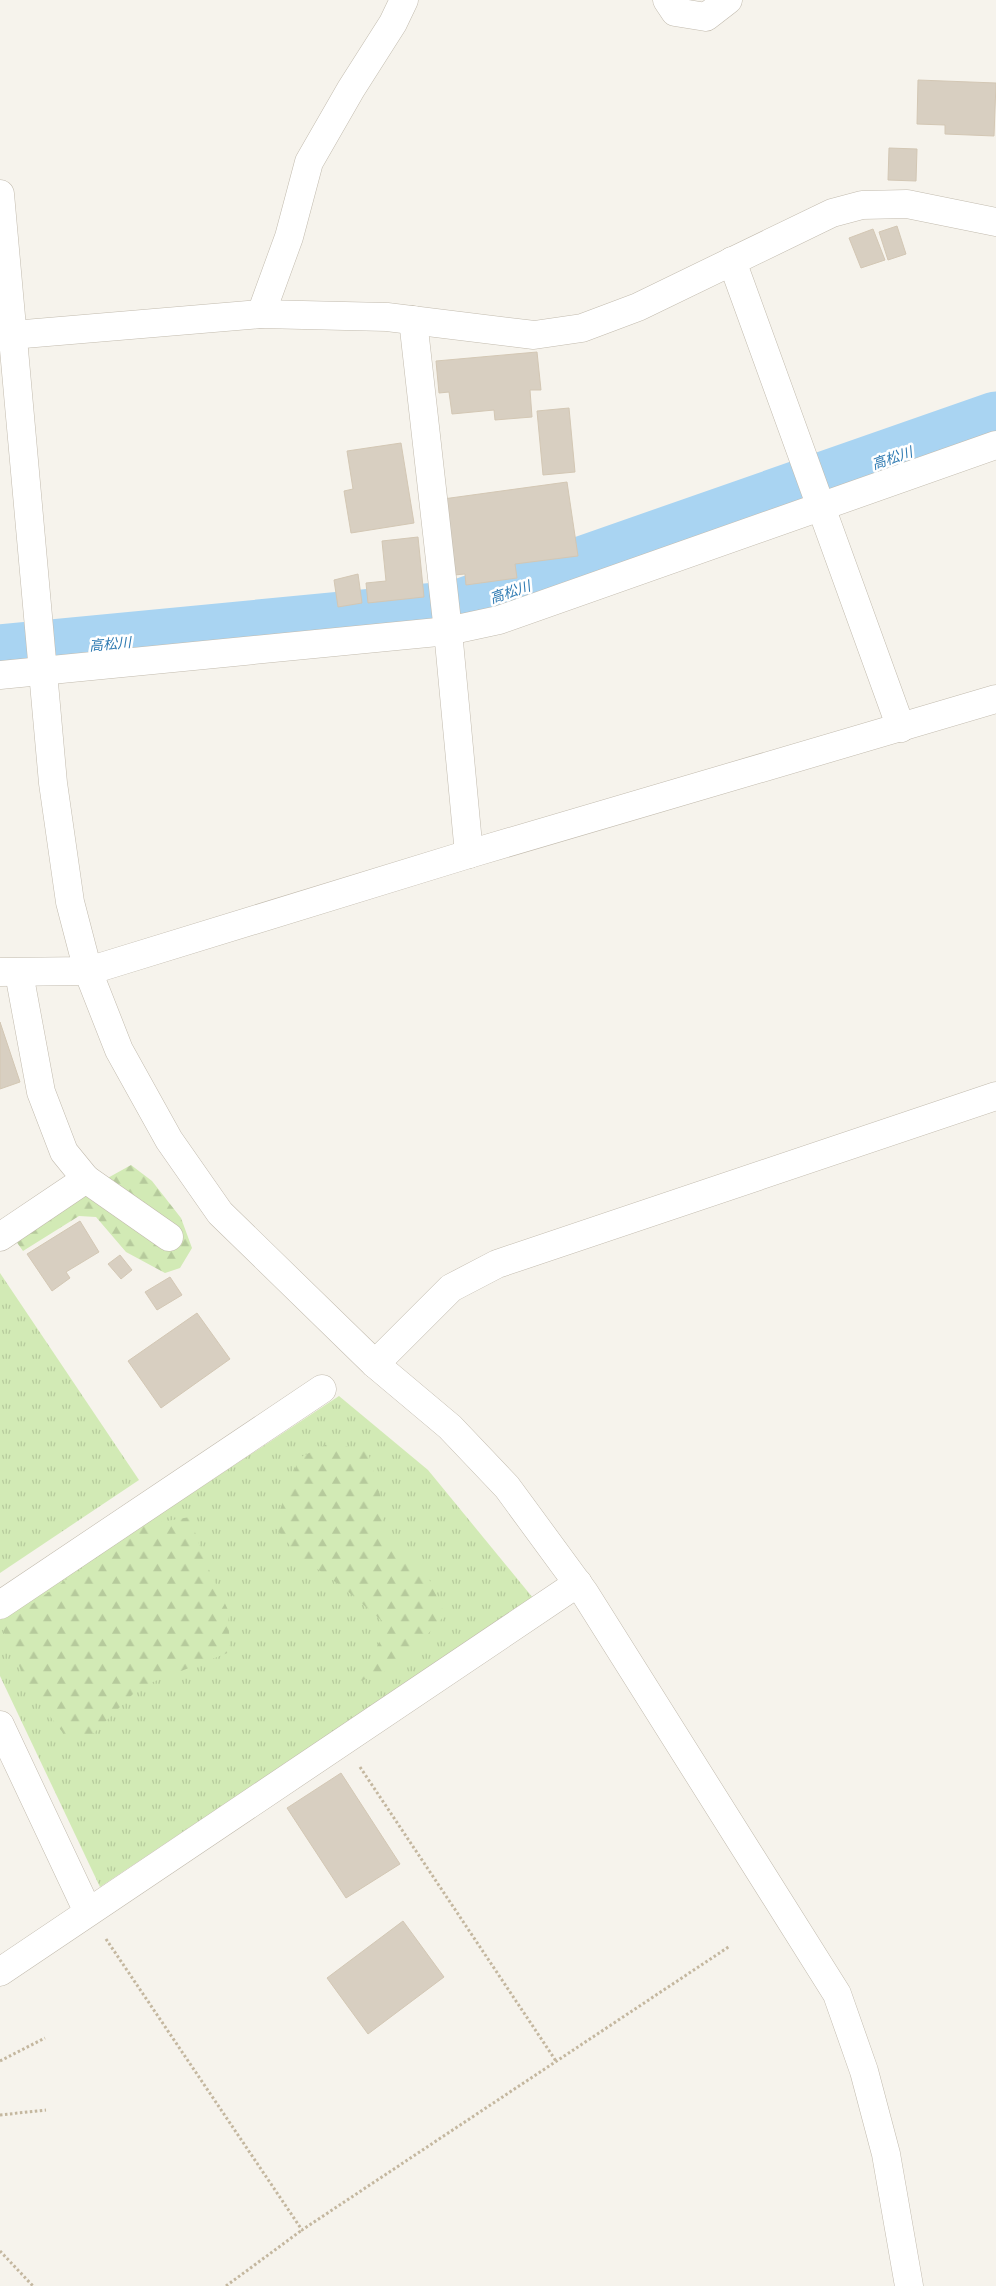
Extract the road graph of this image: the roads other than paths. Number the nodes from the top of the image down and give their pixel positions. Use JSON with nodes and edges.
{"nodes":[{"id":1,"x":404,"y":0,"type":"edge"},
{"id":2,"x":667,"y":0,"type":"edge"},
{"id":3,"x":728,"y":0,"type":"edge"},
{"id":4,"x":0,"y":194,"type":"edge"},
{"id":5,"x":996,"y":222,"type":"edge"},
{"id":6,"x":732,"y":261,"type":"junction"},
{"id":7,"x":261,"y":314,"type":"junction"},
{"id":8,"x":414,"y":320,"type":"junction"},
{"id":9,"x":6,"y":336,"type":"edge"},
{"id":10,"x":996,"y":444,"type":"edge"},
{"id":11,"x":820,"y":505,"type":"junction"},
{"id":12,"x":448,"y":631,"type":"junction"},
{"id":13,"x":42,"y":666,"type":"junction"},
{"id":14,"x":0,"y":675,"type":"edge"},
{"id":15,"x":996,"y":699,"type":"edge"},
{"id":16,"x":901,"y":728,"type":"junction"},
{"id":17,"x":469,"y":854,"type":"junction"},
{"id":18,"x":88,"y":971,"type":"junction"},
{"id":19,"x":10,"y":972,"type":"edge"},
{"id":20,"x":996,"y":1096,"type":"edge"},
{"id":21,"x":86,"y":1179,"type":"junction"},
{"id":22,"x":0,"y":1237,"type":"edge"},
{"id":23,"x":169,"y":1237,"type":"dead end"},
{"id":24,"x":375,"y":1364,"type":"junction"},
{"id":25,"x":322,"y":1389,"type":"dead end"},
{"id":26,"x":578,"y":1583,"type":"junction"},
{"id":27,"x":0,"y":1605,"type":"edge"},
{"id":28,"x":0,"y":1725,"type":"edge"},
{"id":29,"x":88,"y":1912,"type":"junction"},
{"id":30,"x":0,"y":1972,"type":"edge"},
{"id":31,"x":910,"y":2286,"type":"edge"}],
"edges":[{"from":1,"to":7,"type":"street"},
{"from":2,"to":3,"type":"street"},
{"from":4,"to":9,"type":"street"},
{"from":5,"to":6,"type":"street"},
{"from":6,"to":8,"type":"street"},
{"from":6,"to":11,"type":"street"},
{"from":7,"to":8,"type":"street"},
{"from":7,"to":9,"type":"street"},
{"from":8,"to":12,"type":"street"},
{"from":9,"to":13,"type":"street"},
{"from":10,"to":11,"type":"street"},
{"from":11,"to":12,"type":"street"},
{"from":11,"to":16,"type":"street"},
{"from":12,"to":13,"type":"street"},
{"from":12,"to":17,"type":"street"},
{"from":13,"to":14,"type":"street"},
{"from":13,"to":18,"type":"street"},
{"from":15,"to":16,"type":"street"},
{"from":16,"to":17,"type":"street"},
{"from":17,"to":18,"type":"street"},
{"from":18,"to":19,"type":"street"},
{"from":18,"to":24,"type":"street"},
{"from":19,"to":21,"type":"street"},
{"from":20,"to":24,"type":"street"},
{"from":21,"to":22,"type":"street"},
{"from":21,"to":23,"type":"street"},
{"from":24,"to":26,"type":"street"},
{"from":25,"to":27,"type":"street"},
{"from":26,"to":29,"type":"street"},
{"from":26,"to":31,"type":"street"},
{"from":28,"to":29,"type":"street"},
{"from":29,"to":30,"type":"street"}]}
